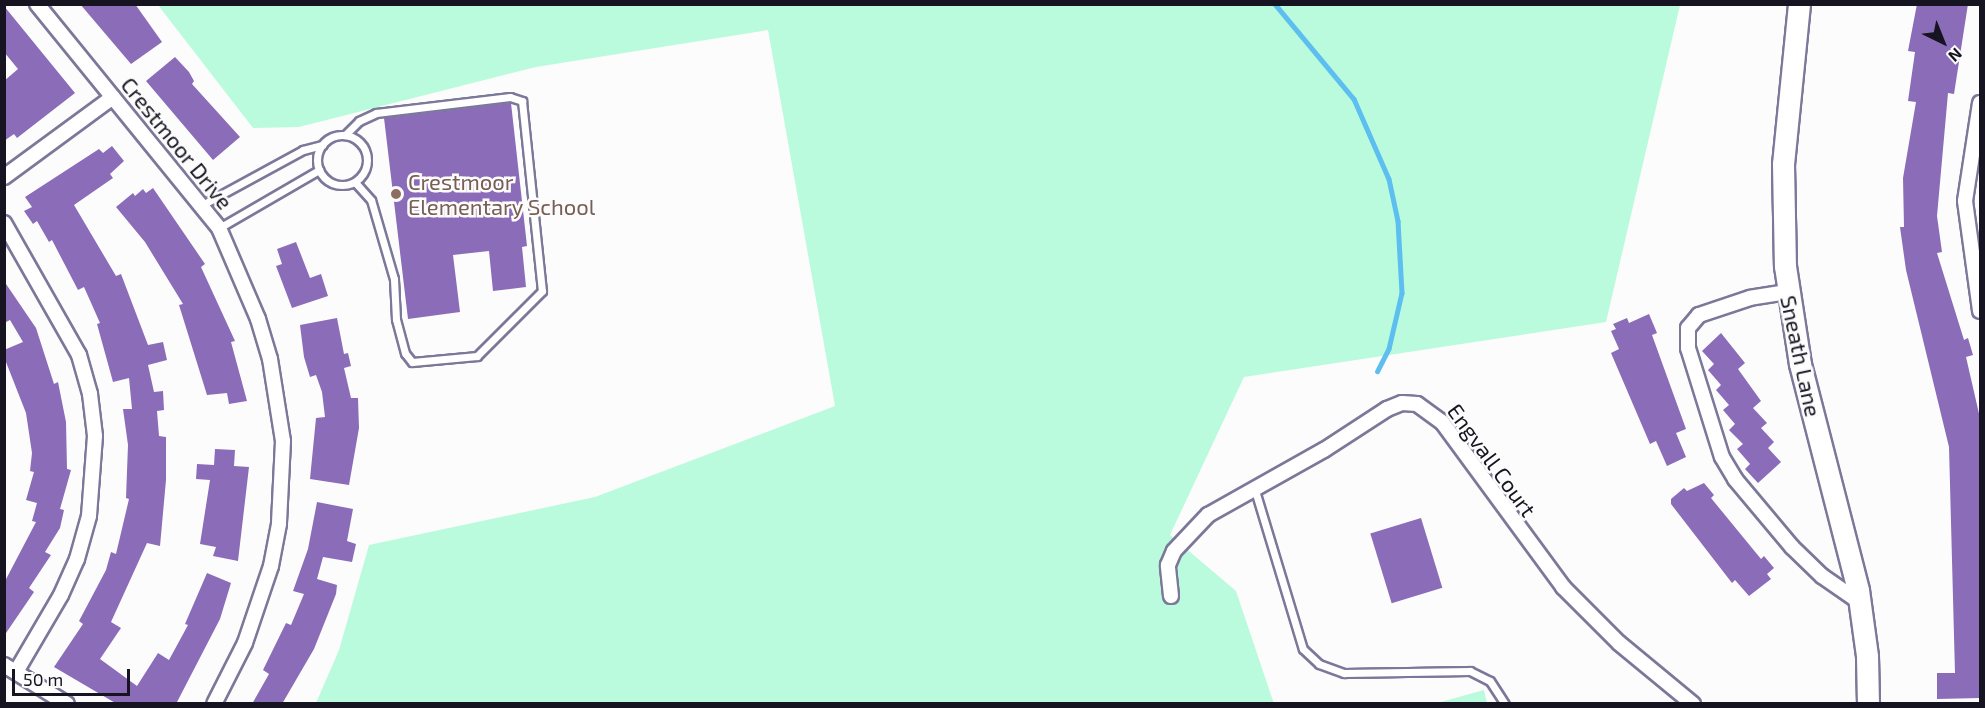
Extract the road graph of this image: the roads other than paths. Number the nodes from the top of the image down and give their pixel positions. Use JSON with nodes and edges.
{"nodes":[{"id":1,"x":37,"y":4,"type":"edge"},
{"id":2,"x":1799,"y":4,"type":"edge"},
{"id":3,"x":113,"y":97,"type":"junction"},
{"id":4,"x":1980,"y":103,"type":"edge"},
{"id":5,"x":345,"y":135,"type":"junction"},
{"id":6,"x":322,"y":146,"type":"junction"},
{"id":7,"x":319,"y":170,"type":"junction"},
{"id":8,"x":4,"y":177,"type":"edge"},
{"id":9,"x":355,"y":182,"type":"junction"},
{"id":10,"x":202,"y":205,"type":"junction"},
{"id":11,"x":4,"y":223,"type":"edge"},
{"id":12,"x":219,"y":228,"type":"junction"},
{"id":13,"x":1787,"y":292,"type":"junction"},
{"id":14,"x":1980,"y":311,"type":"edge"},
{"id":15,"x":1254,"y":487,"type":"junction"},
{"id":16,"x":1171,"y":596,"type":"dead end"},
{"id":17,"x":1861,"y":603,"type":"junction"},
{"id":18,"x":10,"y":669,"type":"edge"},
{"id":19,"x":68,"y":704,"type":"edge"},
{"id":20,"x":214,"y":704,"type":"edge"},
{"id":21,"x":1505,"y":704,"type":"edge"},
{"id":22,"x":1693,"y":704,"type":"edge"},
{"id":23,"x":1868,"y":704,"type":"edge"}],
"edges":[{"from":1,"to":3,"type":"street","name":"Crestmoor Drive"},
{"from":2,"to":13,"type":"main road","name":"Sneath Lane"},
{"from":3,"to":8,"type":"street"},
{"from":3,"to":10,"type":"street","name":"Crestmoor Drive"},
{"from":4,"to":14,"type":"street"},
{"from":5,"to":6,"type":"lane"},
{"from":5,"to":9,"type":"lane"},
{"from":5,"to":9,"type":"lane"},
{"from":6,"to":7,"type":"lane"},
{"from":6,"to":10,"type":"lane"},
{"from":7,"to":9,"type":"lane"},
{"from":7,"to":12,"type":"lane"},
{"from":10,"to":12,"type":"street","name":"Crestmoor Drive"},
{"from":11,"to":18,"type":"street"},
{"from":12,"to":20,"type":"street","name":"Crestmoor Drive"},
{"from":13,"to":17,"type":"main road","name":"Sneath Lane"},
{"from":13,"to":17,"type":"street"},
{"from":15,"to":16,"type":"street","name":"Engvall Court"},
{"from":15,"to":21,"type":"lane"},
{"from":15,"to":22,"type":"street","name":"Engvall Court"},
{"from":17,"to":23,"type":"main road","name":"Sneath Lane"},
{"from":18,"to":19,"type":"street"}]}
